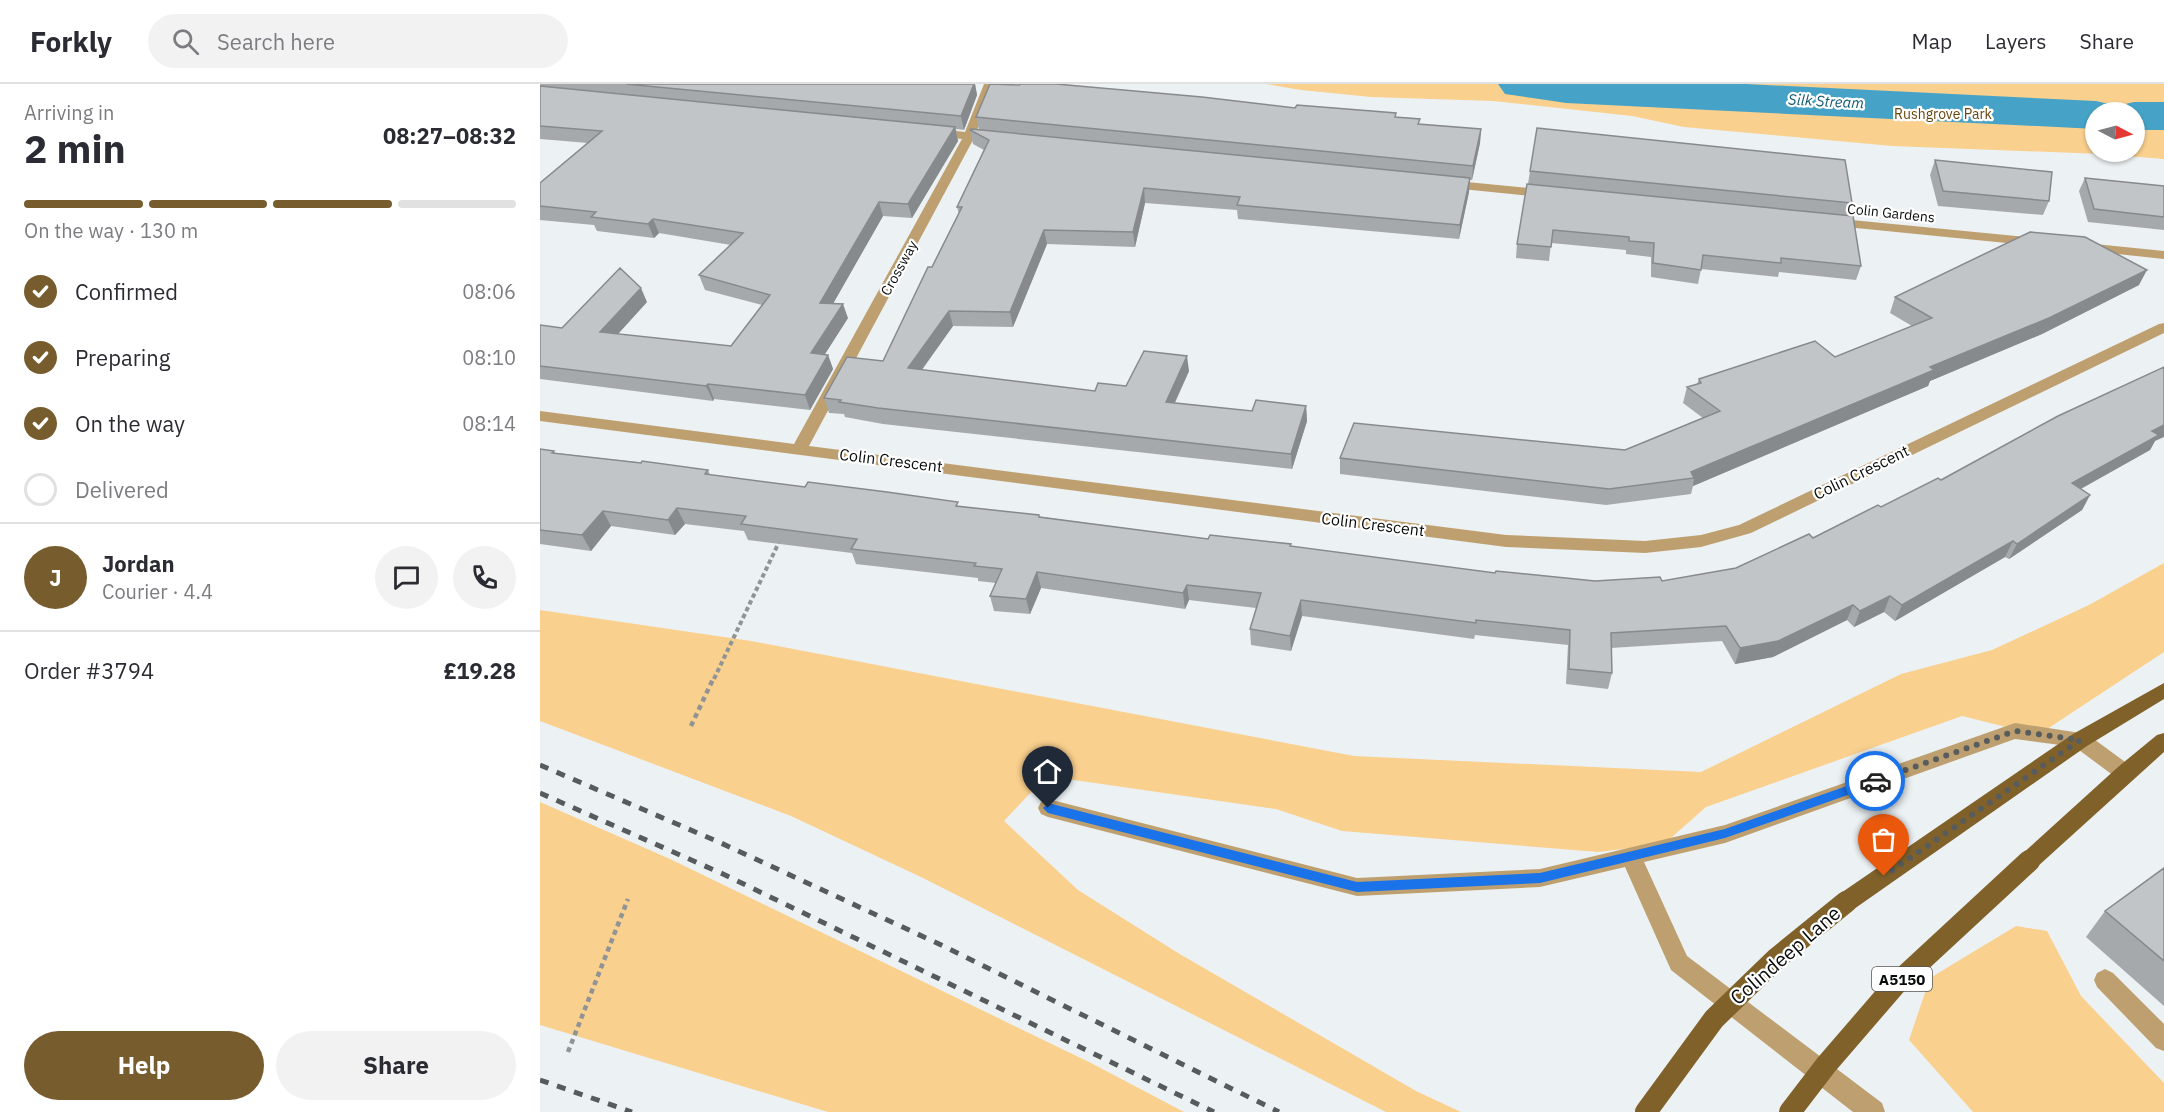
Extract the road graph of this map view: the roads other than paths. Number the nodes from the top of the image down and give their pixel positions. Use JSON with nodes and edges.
{"nodes":[{"id":1,"x":990,"y":84,"type":"edge"},
{"id":2,"x":924,"y":131,"type":"edge"},
{"id":3,"x":970,"y":136,"type":"junction"},
{"id":4,"x":1006,"y":140,"type":"edge"},
{"id":5,"x":1435,"y":182,"type":"edge"},
{"id":6,"x":1567,"y":196,"type":"edge"},
{"id":7,"x":1817,"y":220,"type":"edge"},
{"id":8,"x":2160,"y":256,"type":"edge"},
{"id":9,"x":2164,"y":327,"type":"edge"},
{"id":10,"x":540,"y":416,"type":"edge"},
{"id":11,"x":800,"y":448,"type":"junction"},
{"id":12,"x":2164,"y":690,"type":"edge"},
{"id":13,"x":2080,"y":740,"type":"junction"},
{"id":14,"x":2164,"y":741,"type":"edge"},
{"id":15,"x":2125,"y":773,"type":"junction"},
{"id":16,"x":1048,"y":808,"type":"dead end"},
{"id":17,"x":1631,"y":856,"type":"junction"},
{"id":18,"x":2105,"y":980,"type":"dead end"},
{"id":19,"x":2164,"y":1040,"type":"edge"},
{"id":20,"x":1646,"y":1112,"type":"edge"},
{"id":21,"x":1790,"y":1112,"type":"edge"},
{"id":22,"x":1873,"y":1112,"type":"edge"}],
"edges":[{"from":1,"to":3,"type":"street","name":"Crossway"},
{"from":2,"to":3,"type":"street"},
{"from":3,"to":4,"type":"street"},
{"from":3,"to":11,"type":"street","name":"Crossway"},
{"from":5,"to":6,"type":"street"},
{"from":7,"to":8,"type":"street","name":"Colin Gardens"},
{"from":9,"to":11,"type":"street","name":"Colin Crescent"},
{"from":10,"to":11,"type":"street","name":"Colin Crescent"},
{"from":12,"to":13,"type":"main road","name":"Colindeep Lane"},
{"from":13,"to":15,"type":"street"},
{"from":13,"to":17,"type":"street"},
{"from":13,"to":20,"type":"main road","name":"Colindeep Lane","bridge":true},
{"from":14,"to":15,"type":"main road","number":"A5150"},
{"from":15,"to":21,"type":"main road","number":"A5150","bridge":true},
{"from":16,"to":17,"type":"street"},
{"from":17,"to":22,"type":"street"},
{"from":18,"to":19,"type":"street"}]}
